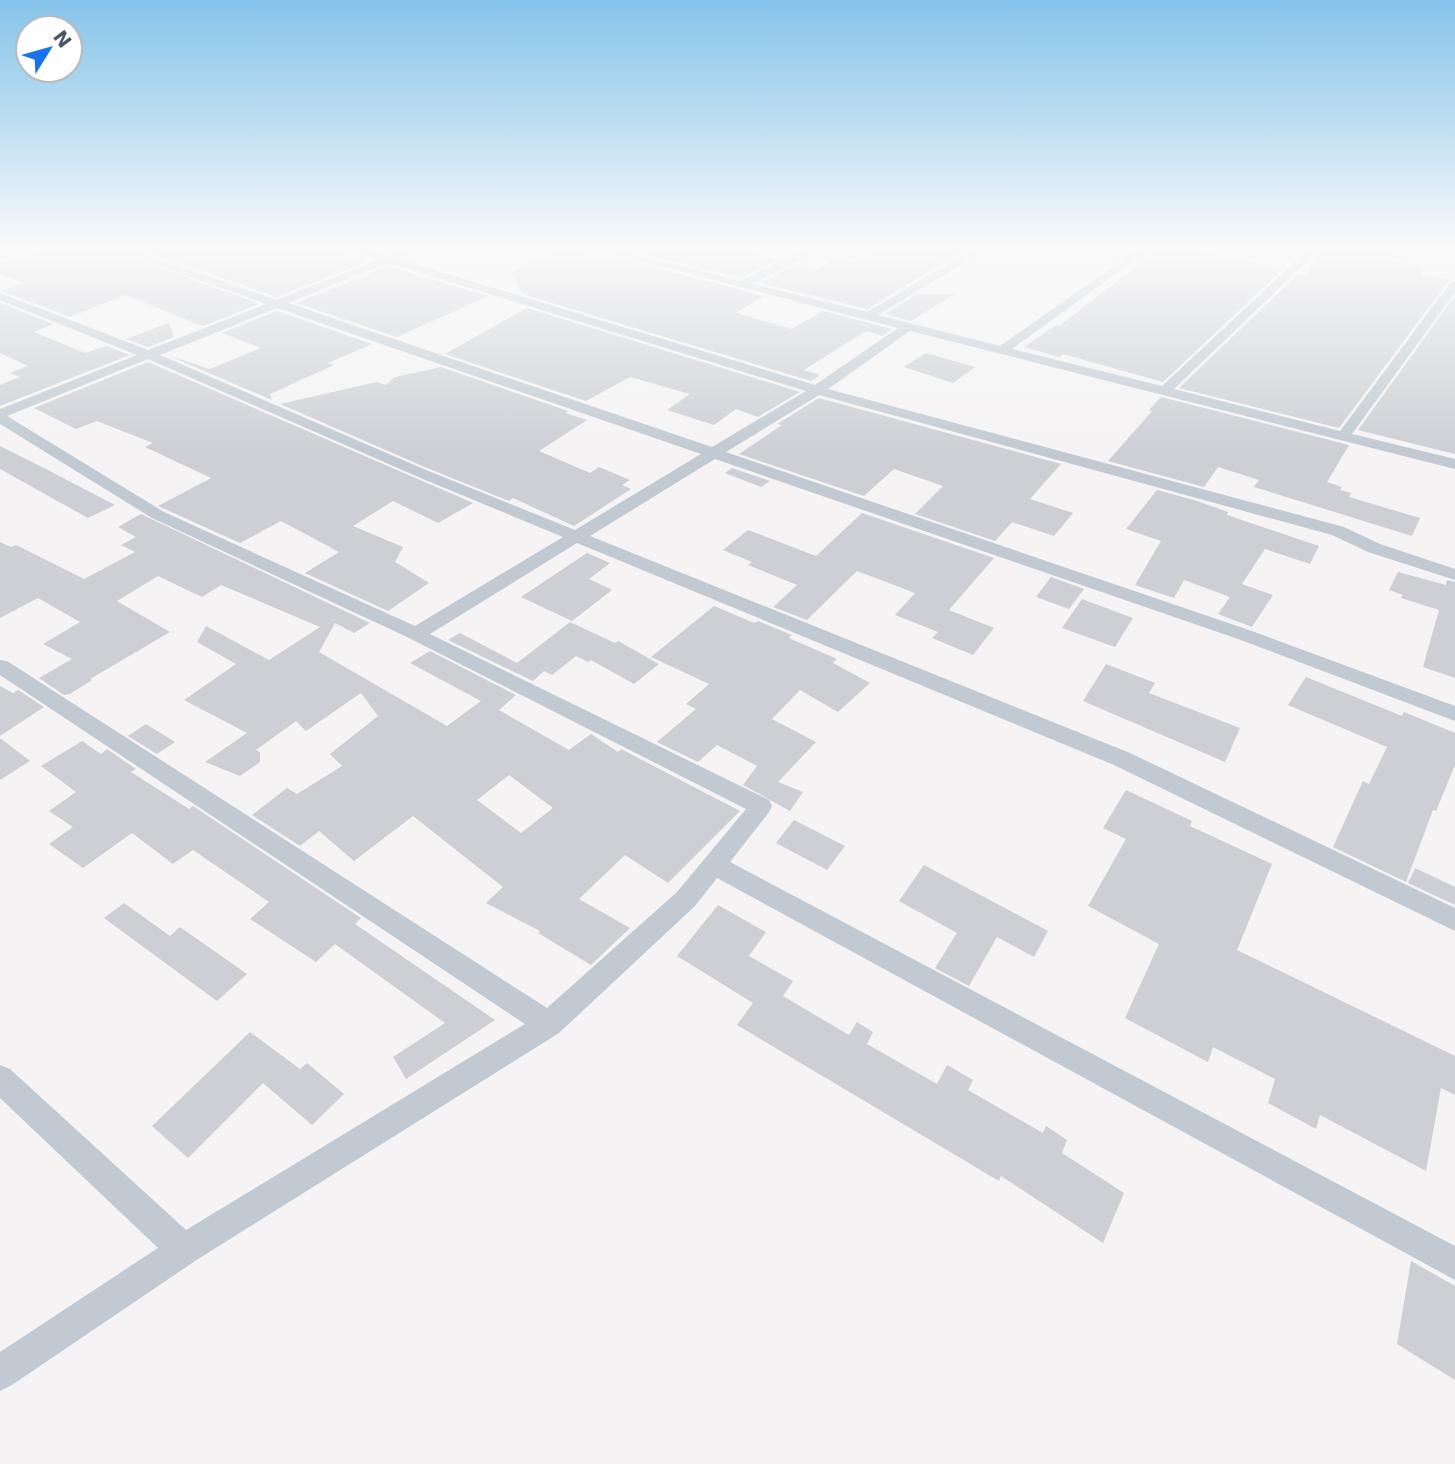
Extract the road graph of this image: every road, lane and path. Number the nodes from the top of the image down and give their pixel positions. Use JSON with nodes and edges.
{"nodes":[{"id":1,"x":49,"y":315,"type":"edge"},
{"id":2,"x":247,"y":315,"type":"edge"},
{"id":3,"x":314,"y":315,"type":"edge"},
{"id":4,"x":571,"y":315,"type":"edge"},
{"id":5,"x":1051,"y":315,"type":"edge"},
{"id":6,"x":1245,"y":315,"type":"edge"},
{"id":7,"x":1432,"y":315,"type":"edge"},
{"id":8,"x":869,"y":316,"type":"edge"},
{"id":9,"x":908,"y":326,"type":"junction"},
{"id":10,"x":1002,"y":350,"type":"junction"},
{"id":11,"x":149,"y":355,"type":"junction"},
{"id":12,"x":817,"y":390,"type":"junction"},
{"id":13,"x":1166,"y":391,"type":"junction"},
{"id":14,"x":0,"y":416,"type":"edge"},
{"id":15,"x":1343,"y":436,"type":"junction"},
{"id":16,"x":714,"y":453,"type":"junction"},
{"id":17,"x":1455,"y":464,"type":"edge"},
{"id":18,"x":578,"y":537,"type":"junction"},
{"id":19,"x":1455,"y":575,"type":"edge"},
{"id":20,"x":416,"y":634,"type":"junction"},
{"id":21,"x":0,"y":666,"type":"edge"},
{"id":22,"x":1455,"y":714,"type":"edge"},
{"id":23,"x":713,"y":864,"type":"junction"},
{"id":24,"x":1455,"y":920,"type":"edge"},
{"id":25,"x":549,"y":1024,"type":"junction"},
{"id":26,"x":0,"y":1079,"type":"edge"},
{"id":27,"x":184,"y":1250,"type":"junction"},
{"id":28,"x":1455,"y":1264,"type":"edge"},
{"id":29,"x":0,"y":1373,"type":"edge"}],
"edges":[{"from":1,"to":11,"type":"street"},
{"from":2,"to":11,"type":"street"},
{"from":3,"to":16,"type":"street"},
{"from":4,"to":12,"type":"street"},
{"from":5,"to":10,"type":"street"},
{"from":6,"to":13,"type":"street"},
{"from":7,"to":15,"type":"street"},
{"from":8,"to":9,"type":"street"},
{"from":9,"to":10,"type":"street"},
{"from":9,"to":12,"type":"street"},
{"from":10,"to":13,"type":"street"},
{"from":11,"to":14,"type":"street"},
{"from":11,"to":18,"type":"street"},
{"from":12,"to":16,"type":"street"},
{"from":12,"to":19,"type":"street"},
{"from":13,"to":15,"type":"street"},
{"from":14,"to":20,"type":"street"},
{"from":15,"to":17,"type":"street"},
{"from":16,"to":18,"type":"street"},
{"from":16,"to":22,"type":"street"},
{"from":18,"to":20,"type":"street"},
{"from":18,"to":24,"type":"street"},
{"from":20,"to":23,"type":"street"},
{"from":21,"to":25,"type":"street"},
{"from":23,"to":25,"type":"street"},
{"from":23,"to":28,"type":"street"},
{"from":25,"to":27,"type":"street"},
{"from":26,"to":27,"type":"street"},
{"from":27,"to":29,"type":"street"}]}
